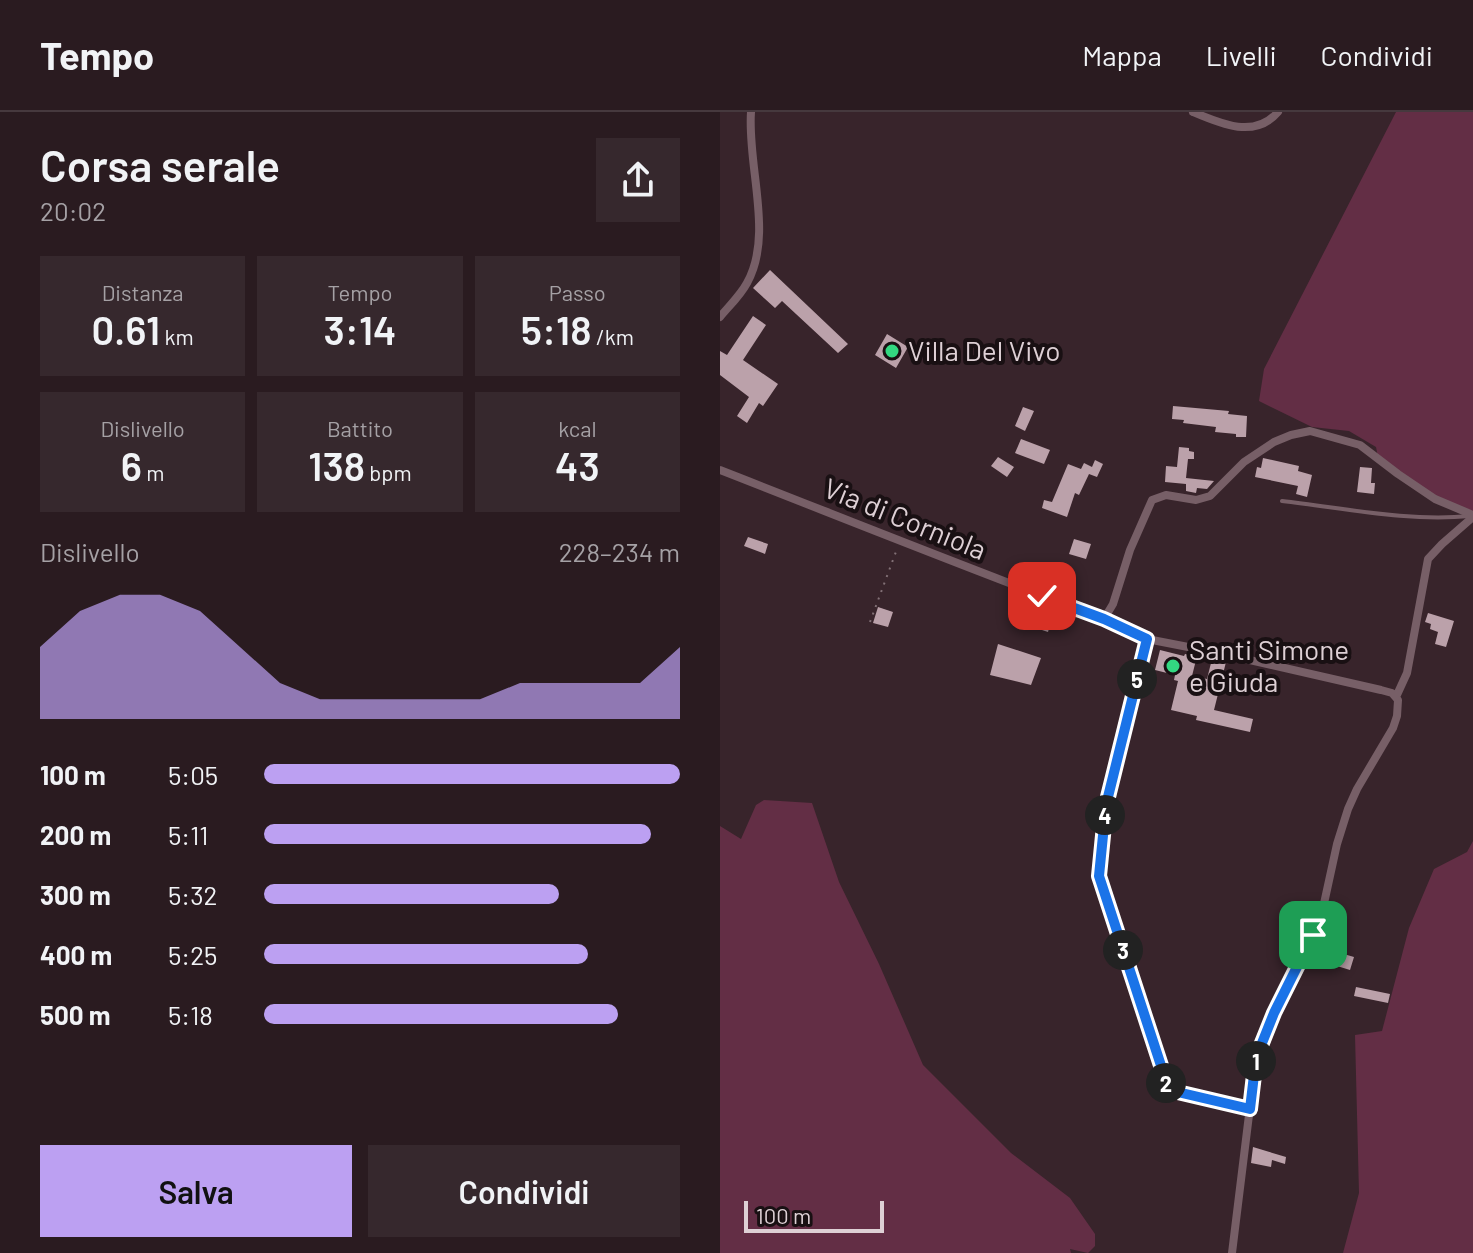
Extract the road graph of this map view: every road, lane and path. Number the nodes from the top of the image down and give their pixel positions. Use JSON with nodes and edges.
{"nodes":[{"id":1,"x":751,"y":112,"type":"edge"},
{"id":2,"x":1193,"y":112,"type":"edge"},
{"id":3,"x":1278,"y":112,"type":"edge"},
{"id":4,"x":720,"y":317,"type":"edge"},
{"id":5,"x":720,"y":470,"type":"edge"},
{"id":6,"x":1282,"y":501,"type":"dead end"},
{"id":7,"x":1473,"y":516,"type":"edge"},
{"id":8,"x":900,"y":540,"type":"junction"},
{"id":9,"x":1104,"y":619,"type":"junction"},
{"id":10,"x":870,"y":622,"type":"dead end"},
{"id":11,"x":1147,"y":639,"type":"junction"},
{"id":12,"x":1396,"y":697,"type":"junction"},
{"id":13,"x":1250,"y":1109,"type":"junction"},
{"id":14,"x":1232,"y":1253,"type":"edge"}],
"edges":[{"from":1,"to":4,"type":"street"},
{"from":2,"to":3,"type":"street"},
{"from":5,"to":8,"type":"street","name":"Via di Corniola"},
{"from":6,"to":7,"type":"lane"},
{"from":7,"to":9,"type":"street"},
{"from":7,"to":12,"type":"street"},
{"from":8,"to":9,"type":"street","name":"Via di Corniola"},
{"from":8,"to":10,"type":"path"},
{"from":9,"to":11,"type":"street","name":"Via di Corniola"},
{"from":11,"to":12,"type":"street","name":"Via di Corniola"},
{"from":11,"to":13,"type":"path"},
{"from":12,"to":13,"type":"street"},
{"from":13,"to":14,"type":"street"}]}
